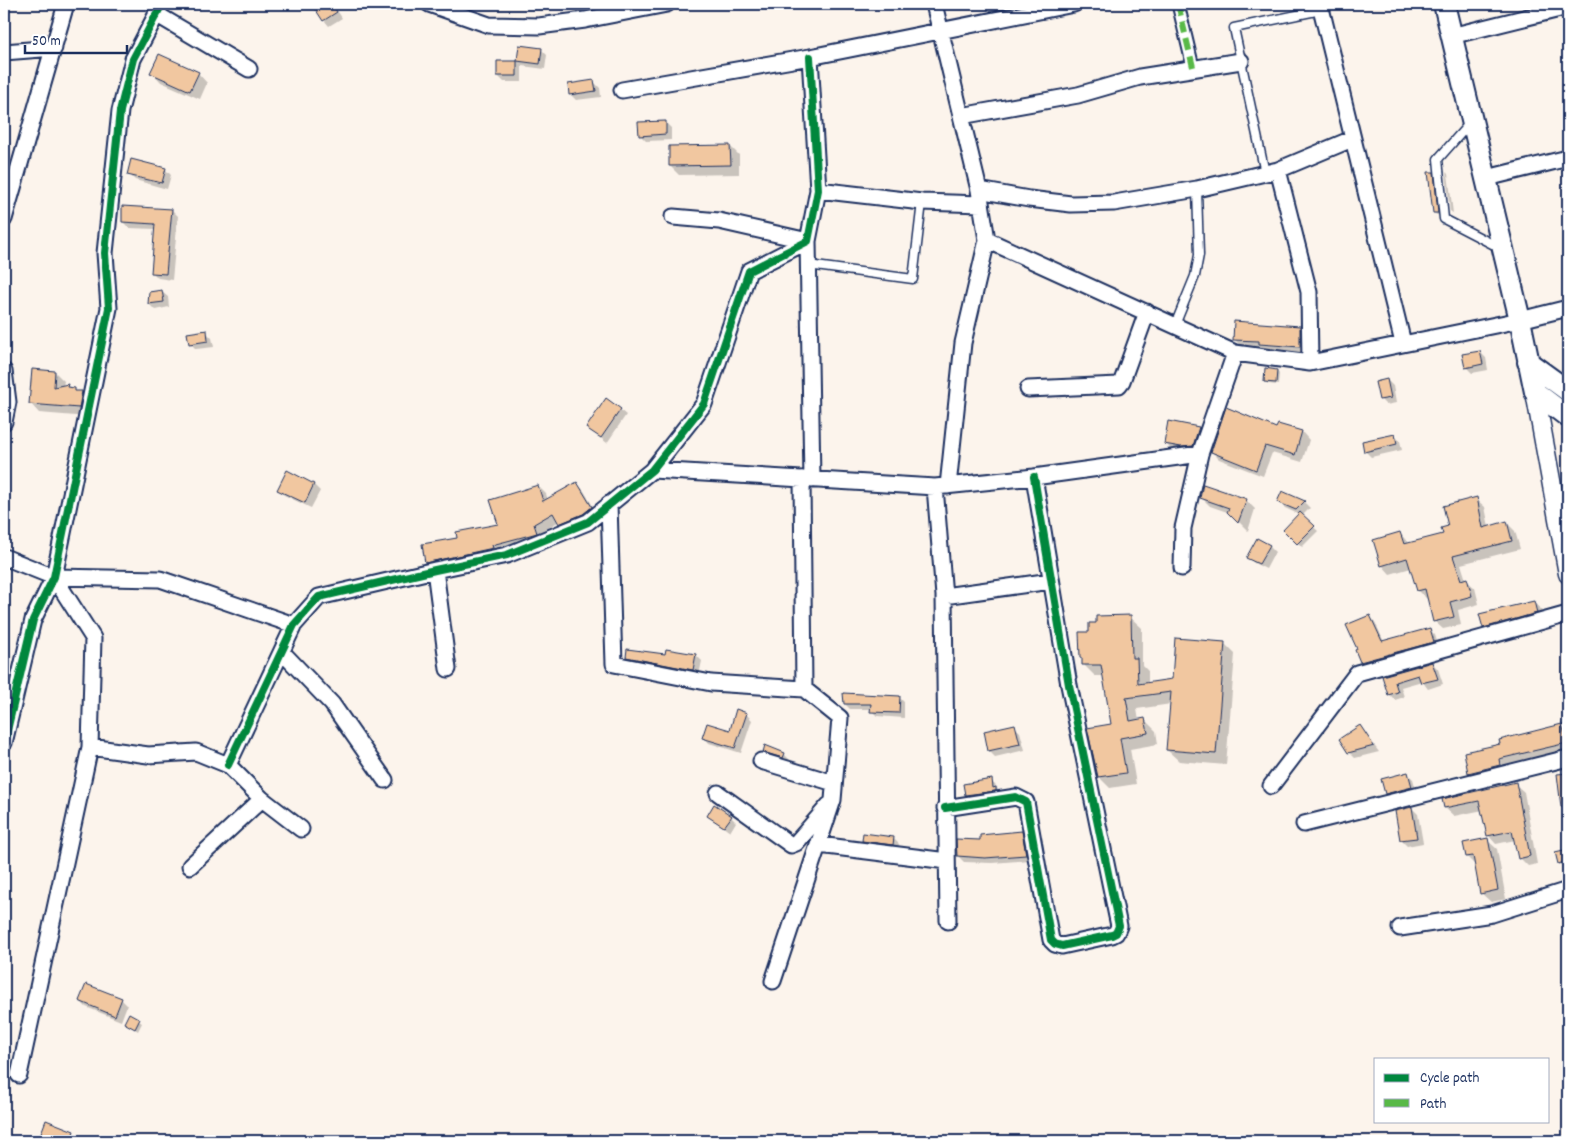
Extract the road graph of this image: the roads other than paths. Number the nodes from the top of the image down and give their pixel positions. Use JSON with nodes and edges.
{"nodes":[{"id":1,"x":66,"y":4,"type":"edge"},
{"id":2,"x":429,"y":4,"type":"edge"},
{"id":3,"x":667,"y":4,"type":"edge"},
{"id":4,"x":934,"y":4,"type":"edge"},
{"id":5,"x":1074,"y":4,"type":"edge"},
{"id":6,"x":1178,"y":4,"type":"edge"},
{"id":7,"x":1444,"y":4,"type":"edge"},
{"id":8,"x":1321,"y":7,"type":"edge"},
{"id":9,"x":1568,"y":7,"type":"edge"},
{"id":10,"x":159,"y":9,"type":"edge"},
{"id":11,"x":941,"y":32,"type":"junction"},
{"id":12,"x":1452,"y":36,"type":"junction"},
{"id":13,"x":54,"y":48,"type":"junction"},
{"id":14,"x":4,"y":52,"type":"edge"},
{"id":15,"x":810,"y":56,"type":"junction"},
{"id":16,"x":1241,"y":61,"type":"junction"},
{"id":17,"x":1193,"y":68,"type":"junction"},
{"id":18,"x":249,"y":69,"type":"dead end"},
{"id":19,"x":622,"y":90,"type":"dead end"},
{"id":20,"x":961,"y":116,"type":"junction"},
{"id":21,"x":1472,"y":121,"type":"junction"},
{"id":22,"x":1352,"y":139,"type":"junction"},
{"id":23,"x":1568,"y":158,"type":"edge"},
{"id":24,"x":1272,"y":172,"type":"junction"},
{"id":25,"x":1486,"y":178,"type":"junction"},
{"id":26,"x":1197,"y":189,"type":"junction"},
{"id":27,"x":818,"y":190,"type":"junction"},
{"id":28,"x":980,"y":197,"type":"junction"},
{"id":29,"x":922,"y":202,"type":"junction"},
{"id":30,"x":673,"y":216,"type":"dead end"},
{"id":31,"x":4,"y":219,"type":"edge"},
{"id":32,"x":987,"y":240,"type":"junction"},
{"id":33,"x":808,"y":241,"type":"junction"},
{"id":34,"x":1504,"y":249,"type":"junction"},
{"id":35,"x":808,"y":265,"type":"junction"},
{"id":36,"x":1568,"y":308,"type":"edge"},
{"id":37,"x":1147,"y":312,"type":"junction"},
{"id":38,"x":1520,"y":320,"type":"junction"},
{"id":39,"x":1175,"y":325,"type":"junction"},
{"id":40,"x":1403,"y":343,"type":"junction"},
{"id":41,"x":1235,"y":353,"type":"junction"},
{"id":42,"x":1528,"y":362,"type":"junction"},
{"id":43,"x":1310,"y":363,"type":"junction"},
{"id":44,"x":4,"y":371,"type":"edge"},
{"id":45,"x":1028,"y":389,"type":"dead end"},
{"id":46,"x":1568,"y":391,"type":"edge"},
{"id":47,"x":1535,"y":392,"type":"junction"},
{"id":48,"x":6,"y":402,"type":"edge"},
{"id":49,"x":1568,"y":417,"type":"edge"},
{"id":50,"x":4,"y":422,"type":"edge"},
{"id":51,"x":1200,"y":454,"type":"junction"},
{"id":52,"x":652,"y":470,"type":"junction"},
{"id":53,"x":1034,"y":477,"type":"junction"},
{"id":54,"x":807,"y":479,"type":"junction"},
{"id":55,"x":942,"y":486,"type":"junction"},
{"id":56,"x":609,"y":504,"type":"junction"},
{"id":57,"x":4,"y":557,"type":"edge"},
{"id":58,"x":1182,"y":568,"type":"dead end"},
{"id":59,"x":435,"y":570,"type":"junction"},
{"id":60,"x":1568,"y":574,"type":"edge"},
{"id":61,"x":54,"y":578,"type":"junction"},
{"id":62,"x":1051,"y":580,"type":"junction"},
{"id":63,"x":944,"y":596,"type":"junction"},
{"id":64,"x":1568,"y":614,"type":"edge"},
{"id":65,"x":294,"y":625,"type":"junction"},
{"id":66,"x":282,"y":652,"type":"junction"},
{"id":67,"x":448,"y":669,"type":"dead end"},
{"id":68,"x":804,"y":689,"type":"junction"},
{"id":69,"x":4,"y":743,"type":"edge"},
{"id":70,"x":90,"y":747,"type":"junction"},
{"id":71,"x":1568,"y":758,"type":"edge"},
{"id":72,"x":761,"y":761,"type":"dead end"},
{"id":73,"x":228,"y":765,"type":"junction"},
{"id":74,"x":385,"y":780,"type":"dead end"},
{"id":75,"x":834,"y":783,"type":"junction"},
{"id":76,"x":1271,"y":786,"type":"dead end"},
{"id":77,"x":718,"y":793,"type":"dead end"},
{"id":78,"x":262,"y":799,"type":"junction"},
{"id":79,"x":833,"y":800,"type":"junction"},
{"id":80,"x":945,"y":808,"type":"junction"},
{"id":81,"x":1304,"y":824,"type":"dead end"},
{"id":82,"x":302,"y":829,"type":"dead end"},
{"id":83,"x":819,"y":846,"type":"junction"},
{"id":84,"x":947,"y":860,"type":"junction"},
{"id":85,"x":190,"y":866,"type":"dead end"},
{"id":86,"x":1568,"y":890,"type":"edge"},
{"id":87,"x":948,"y":921,"type":"dead end"},
{"id":88,"x":1400,"y":928,"type":"dead end"},
{"id":89,"x":773,"y":981,"type":"dead end"},
{"id":90,"x":18,"y":1075,"type":"dead end"}],
"edges":[{"from":1,"to":13,"type":"street"},
{"from":2,"to":3,"type":"street"},
{"from":4,"to":11,"type":"street"},
{"from":5,"to":11,"type":"street"},
{"from":6,"to":17,"type":"street"},
{"from":7,"to":12,"type":"main road"},
{"from":8,"to":16,"type":"lane"},
{"from":8,"to":22,"type":"street"},
{"from":9,"to":12,"type":"street"},
{"from":10,"to":18,"type":"street"},
{"from":10,"to":61,"type":"street"},
{"from":11,"to":15,"type":"street"},
{"from":11,"to":20,"type":"street"},
{"from":12,"to":21,"type":"main road"},
{"from":13,"to":14,"type":"street"},
{"from":13,"to":31,"type":"street"},
{"from":15,"to":19,"type":"street"},
{"from":15,"to":27,"type":"street"},
{"from":16,"to":17,"type":"street"},
{"from":16,"to":24,"type":"lane"},
{"from":17,"to":20,"type":"street"},
{"from":20,"to":28,"type":"street"},
{"from":21,"to":25,"type":"main road"},
{"from":21,"to":34,"type":"lane"},
{"from":22,"to":24,"type":"street"},
{"from":22,"to":40,"type":"street"},
{"from":23,"to":25,"type":"street"},
{"from":24,"to":26,"type":"street"},
{"from":24,"to":43,"type":"street"},
{"from":25,"to":34,"type":"main road"},
{"from":26,"to":28,"type":"street"},
{"from":26,"to":39,"type":"lane"},
{"from":27,"to":29,"type":"street"},
{"from":27,"to":33,"type":"street"},
{"from":28,"to":29,"type":"street"},
{"from":28,"to":32,"type":"street"},
{"from":29,"to":35,"type":"lane"},
{"from":30,"to":33,"type":"street"},
{"from":32,"to":37,"type":"street"},
{"from":32,"to":55,"type":"street"},
{"from":33,"to":35,"type":"street"},
{"from":33,"to":52,"type":"street"},
{"from":34,"to":38,"type":"main road"},
{"from":35,"to":54,"type":"street"},
{"from":36,"to":38,"type":"street"},
{"from":37,"to":39,"type":"street"},
{"from":37,"to":45,"type":"street"},
{"from":38,"to":40,"type":"street"},
{"from":38,"to":42,"type":"main road"},
{"from":39,"to":41,"type":"street"},
{"from":40,"to":43,"type":"street"},
{"from":41,"to":43,"type":"street"},
{"from":41,"to":51,"type":"street"},
{"from":42,"to":46,"type":"main road"},
{"from":42,"to":47,"type":"main road"},
{"from":44,"to":48,"type":"street"},
{"from":47,"to":49,"type":"main road"},
{"from":47,"to":60,"type":"street"},
{"from":48,"to":50,"type":"street"},
{"from":51,"to":53,"type":"street"},
{"from":51,"to":58,"type":"street"},
{"from":52,"to":54,"type":"street"},
{"from":52,"to":56,"type":"street"},
{"from":53,"to":55,"type":"street"},
{"from":53,"to":62,"type":"street"},
{"from":54,"to":55,"type":"street"},
{"from":54,"to":68,"type":"street"},
{"from":55,"to":63,"type":"street"},
{"from":56,"to":59,"type":"street"},
{"from":56,"to":68,"type":"street"},
{"from":57,"to":61,"type":"street"},
{"from":59,"to":65,"type":"street"},
{"from":59,"to":67,"type":"street"},
{"from":61,"to":65,"type":"street"},
{"from":61,"to":69,"type":"street"},
{"from":61,"to":70,"type":"street"},
{"from":62,"to":63,"type":"street"},
{"from":62,"to":80,"type":"street"},
{"from":63,"to":80,"type":"street"},
{"from":64,"to":76,"type":"street"},
{"from":65,"to":66,"type":"street"},
{"from":66,"to":73,"type":"street"},
{"from":66,"to":74,"type":"street"},
{"from":68,"to":75,"type":"street"},
{"from":70,"to":73,"type":"street"},
{"from":70,"to":90,"type":"street"},
{"from":71,"to":81,"type":"street"},
{"from":72,"to":75,"type":"street"},
{"from":73,"to":78,"type":"street"},
{"from":75,"to":79,"type":"street"},
{"from":77,"to":79,"type":"street"},
{"from":78,"to":82,"type":"street"},
{"from":78,"to":85,"type":"street"},
{"from":79,"to":83,"type":"street"},
{"from":80,"to":84,"type":"street"},
{"from":83,"to":84,"type":"street"},
{"from":83,"to":89,"type":"street"},
{"from":84,"to":87,"type":"street"},
{"from":86,"to":88,"type":"street"}]}
